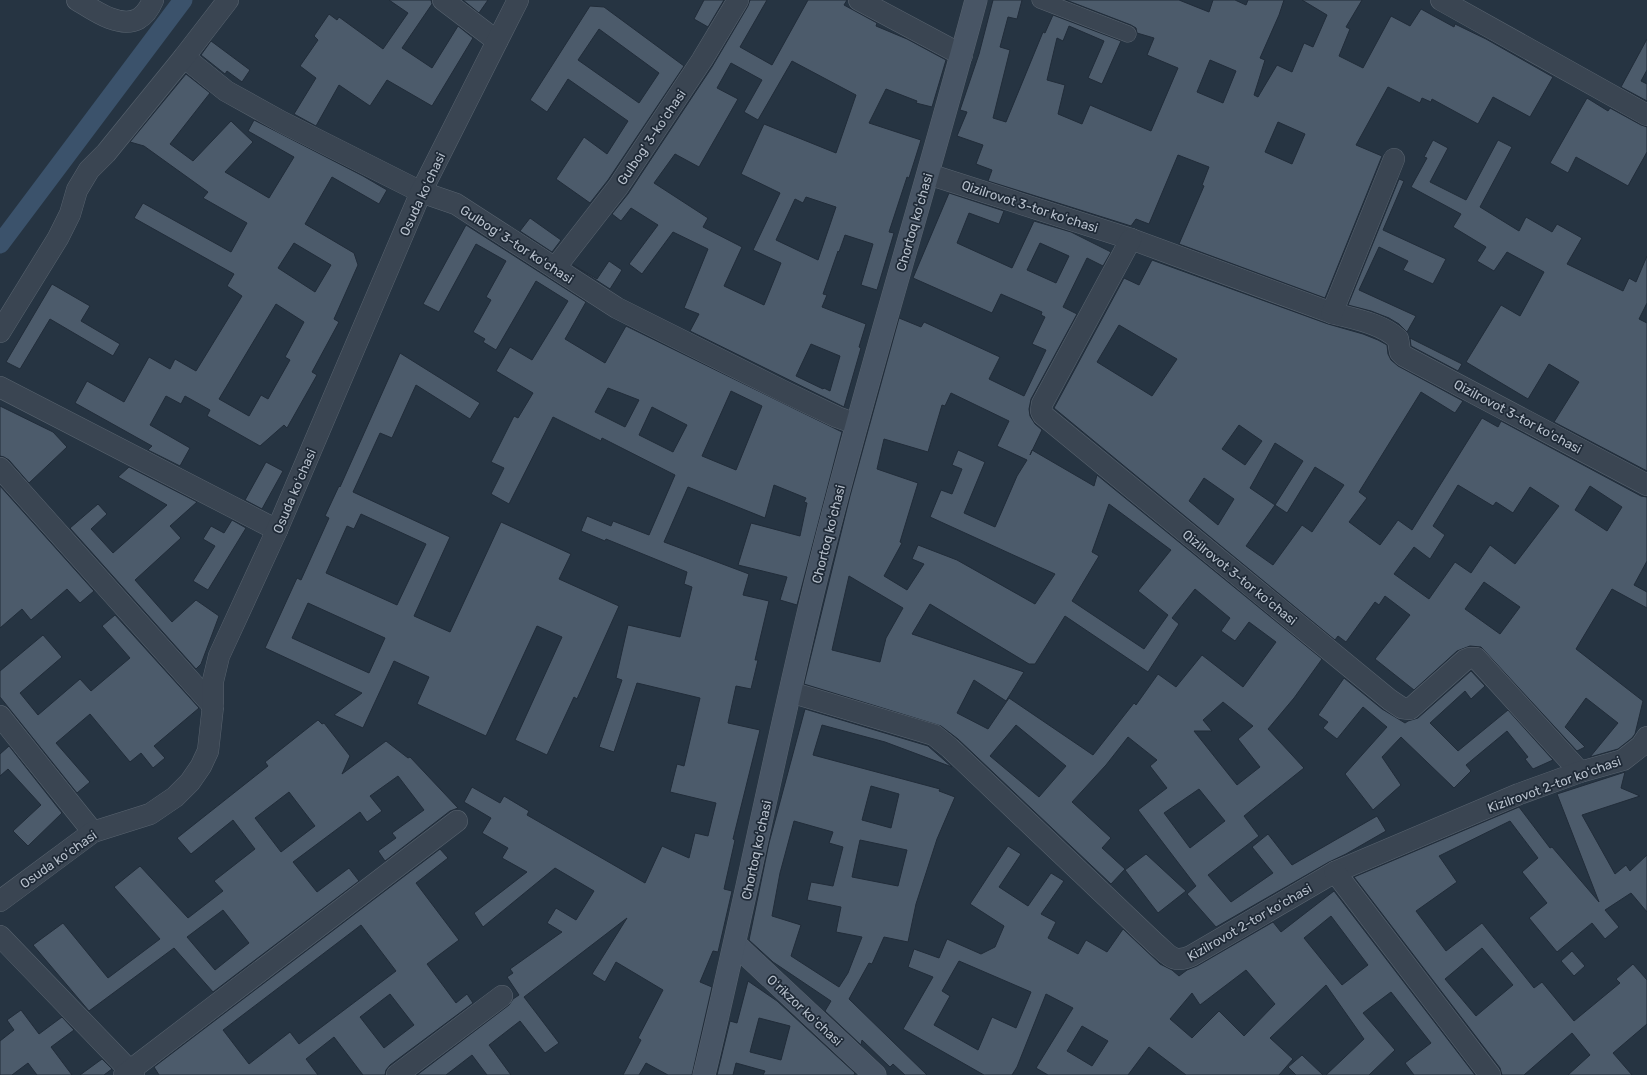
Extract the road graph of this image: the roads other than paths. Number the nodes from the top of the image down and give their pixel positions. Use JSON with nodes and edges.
{"nodes":[{"id":1,"x":78,"y":0,"type":"edge"},
{"id":2,"x":154,"y":0,"type":"edge"},
{"id":3,"x":228,"y":0,"type":"edge"},
{"id":4,"x":443,"y":0,"type":"edge"},
{"id":5,"x":518,"y":0,"type":"edge"},
{"id":6,"x":738,"y":0,"type":"edge"},
{"id":7,"x":859,"y":0,"type":"edge"},
{"id":8,"x":976,"y":0,"type":"edge"},
{"id":9,"x":1040,"y":0,"type":"edge"},
{"id":10,"x":1441,"y":0,"type":"edge"},
{"id":11,"x":1128,"y":34,"type":"dead end"},
{"id":12,"x":497,"y":41,"type":"junction"},
{"id":13,"x":962,"y":55,"type":"junction"},
{"id":14,"x":184,"y":57,"type":"junction"},
{"id":15,"x":1647,"y":115,"type":"edge"},
{"id":16,"x":1394,"y":159,"type":"dead end"},
{"id":17,"x":928,"y":174,"type":"junction"},
{"id":18,"x":421,"y":192,"type":"junction"},
{"id":19,"x":1131,"y":239,"type":"junction"},
{"id":20,"x":555,"y":268,"type":"junction"},
{"id":21,"x":1332,"y":313,"type":"junction"},
{"id":22,"x":0,"y":332,"type":"edge"},
{"id":23,"x":0,"y":387,"type":"edge"},
{"id":24,"x":856,"y":424,"type":"junction"},
{"id":25,"x":0,"y":468,"type":"edge"},
{"id":26,"x":1647,"y":485,"type":"edge"},
{"id":27,"x":277,"y":530,"type":"junction"},
{"id":28,"x":790,"y":692,"type":"junction"},
{"id":29,"x":213,"y":706,"type":"junction"},
{"id":30,"x":0,"y":716,"type":"edge"},
{"id":31,"x":1647,"y":737,"type":"edge"},
{"id":32,"x":1580,"y":772,"type":"junction"},
{"id":33,"x":457,"y":821,"type":"dead end"},
{"id":34,"x":93,"y":832,"type":"junction"},
{"id":35,"x":1335,"y":872,"type":"junction"},
{"id":36,"x":0,"y":901,"type":"edge"},
{"id":37,"x":0,"y":936,"type":"edge"},
{"id":38,"x":736,"y":944,"type":"junction"},
{"id":39,"x":502,"y":996,"type":"dead end"},
{"id":40,"x":129,"y":1074,"type":"edge"},
{"id":41,"x":397,"y":1075,"type":"edge"},
{"id":42,"x":704,"y":1075,"type":"edge"},
{"id":43,"x":875,"y":1075,"type":"edge"},
{"id":44,"x":1490,"y":1075,"type":"edge"}],
"edges":[{"from":1,"to":2,"type":"street"},
{"from":3,"to":14,"type":"street"},
{"from":4,"to":12,"type":"street"},
{"from":5,"to":12,"type":"street","name":"Osuda koʻchasi"},
{"from":6,"to":20,"type":"street","name":"Gulbog' 3-koʻchasi"},
{"from":7,"to":13,"type":"street"},
{"from":8,"to":13,"type":"main road","name":"Chortoq koʻchasi"},
{"from":9,"to":11,"type":"street"},
{"from":10,"to":15,"type":"street"},
{"from":12,"to":18,"type":"street","name":"Osuda koʻchasi"},
{"from":13,"to":17,"type":"main road","name":"Chortoq koʻchasi"},
{"from":14,"to":18,"type":"street","name":"Gulbog' 3-tor koʻchasi"},
{"from":14,"to":22,"type":"street"},
{"from":16,"to":21,"type":"street"},
{"from":17,"to":19,"type":"street","name":"Qizilrovot 3-tor koʻchasi"},
{"from":17,"to":24,"type":"main road","name":"Chortoq koʻchasi"},
{"from":18,"to":20,"type":"street","name":"Gulbog' 3-tor koʻchasi"},
{"from":18,"to":27,"type":"street","name":"Osuda koʻchasi"},
{"from":19,"to":21,"type":"street","name":"Qizilrovot 3-tor koʻchasi"},
{"from":19,"to":32,"type":"street","name":"Qizilrovot 3-tor koʻchasi"},
{"from":20,"to":24,"type":"street","name":"Gulbog' 3-tor koʻchasi"},
{"from":21,"to":26,"type":"street","name":"Qizilrovot 3-tor koʻchasi"},
{"from":23,"to":27,"type":"street"},
{"from":24,"to":28,"type":"main road","name":"Chortoq koʻchasi"},
{"from":25,"to":29,"type":"street"},
{"from":27,"to":29,"type":"street","name":"Osuda koʻchasi"},
{"from":28,"to":35,"type":"street","name":"Kizilrovot 2-tor koʻchasi"},
{"from":28,"to":38,"type":"main road","name":"Chortoq koʻchasi"},
{"from":29,"to":34,"type":"street","name":"Osuda koʻchasi"},
{"from":30,"to":34,"type":"street"},
{"from":31,"to":32,"type":"street","name":"Kizilrovot 2-tor koʻchasi"},
{"from":32,"to":35,"type":"street","name":"Kizilrovot 2-tor koʻchasi"},
{"from":33,"to":40,"type":"street"},
{"from":34,"to":36,"type":"street","name":"Osuda koʻchasi"},
{"from":35,"to":44,"type":"street"},
{"from":37,"to":40,"type":"street"},
{"from":38,"to":42,"type":"main road","name":"Chortoq koʻchasi"},
{"from":38,"to":43,"type":"main road","name":"Oʻrikzor koʻchasi"},
{"from":39,"to":41,"type":"street"}]}
